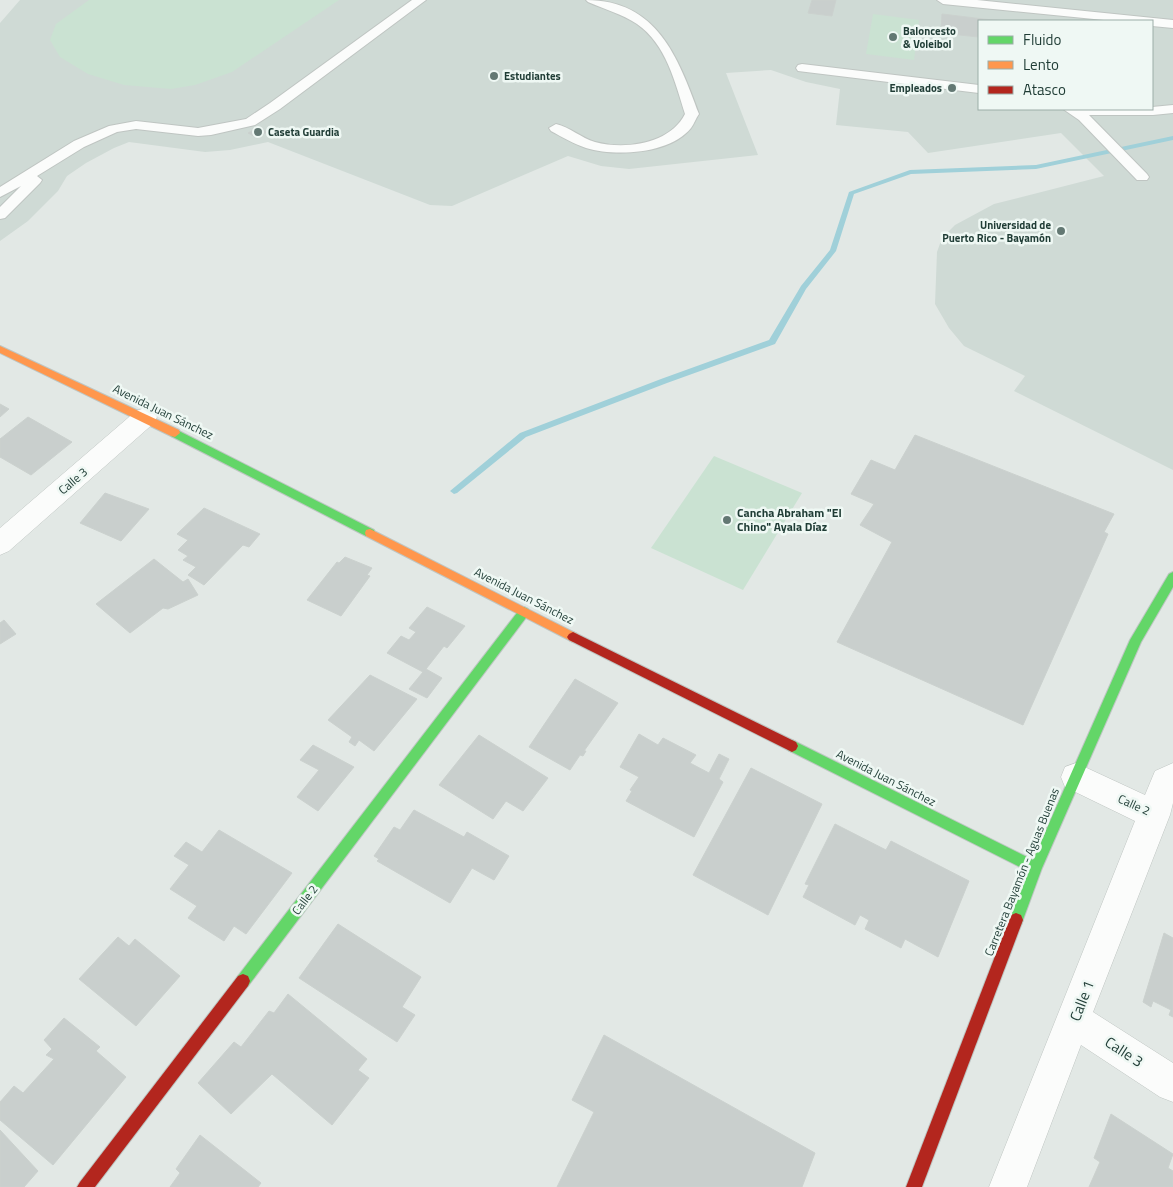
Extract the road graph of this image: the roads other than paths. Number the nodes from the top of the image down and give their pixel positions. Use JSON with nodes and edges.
{"nodes":[{"id":1,"x":420,"y":0,"type":"edge"},
{"id":2,"x":592,"y":0,"type":"edge"},
{"id":3,"x":943,"y":0,"type":"edge"},
{"id":4,"x":1064,"y":6,"type":"edge"},
{"id":5,"x":1141,"y":20,"type":"edge"},
{"id":6,"x":1153,"y":22,"type":"edge"},
{"id":7,"x":1173,"y":24,"type":"edge"},
{"id":8,"x":802,"y":68,"type":"dead end"},
{"id":9,"x":978,"y":89,"type":"edge"},
{"id":10,"x":1173,"y":109,"type":"edge"},
{"id":11,"x":1076,"y":112,"type":"edge"},
{"id":12,"x":556,"y":128,"type":"dead end"},
{"id":13,"x":58,"y":158,"type":"junction"},
{"id":14,"x":1142,"y":177,"type":"dead end"},
{"id":15,"x":0,"y":193,"type":"edge"},
{"id":16,"x":0,"y":215,"type":"edge"},
{"id":17,"x":0,"y":349,"type":"edge"},
{"id":18,"x":145,"y":417,"type":"junction"},
{"id":19,"x":0,"y":544,"type":"edge"},
{"id":20,"x":1173,"y":576,"type":"edge"},
{"id":21,"x":524,"y":612,"type":"junction"},
{"id":22,"x":1076,"y":777,"type":"junction"},
{"id":23,"x":1173,"y":777,"type":"edge"},
{"id":24,"x":1154,"y":815,"type":"junction"},
{"id":25,"x":1036,"y":868,"type":"junction"},
{"id":26,"x":1074,"y":1020,"type":"junction"},
{"id":27,"x":1173,"y":1084,"type":"edge"},
{"id":28,"x":86,"y":1187,"type":"edge"},
{"id":29,"x":914,"y":1187,"type":"edge"},
{"id":30,"x":1008,"y":1187,"type":"edge"}],
"edges":[{"from":1,"to":13,"type":"lane"},
{"from":2,"to":12,"type":"lane"},
{"from":3,"to":4,"type":"lane"},
{"from":4,"to":5,"type":"lane"},
{"from":6,"to":7,"type":"lane"},
{"from":8,"to":9,"type":"lane"},
{"from":10,"to":11,"type":"lane"},
{"from":11,"to":14,"type":"lane"},
{"from":13,"to":15,"type":"lane"},
{"from":13,"to":16,"type":"lane"},
{"from":17,"to":18,"type":"street","name":"Avenida Juan Sánchez"},
{"from":18,"to":19,"type":"street","name":"Calle 3"},
{"from":18,"to":21,"type":"street","name":"Avenida Juan Sánchez"},
{"from":20,"to":22,"type":"street","name":"Carretera Bayamón - Aguas Buenas"},
{"from":21,"to":25,"type":"street","name":"Avenida Juan Sánchez"},
{"from":21,"to":28,"type":"street","name":"Calle 2"},
{"from":22,"to":24,"type":"street","name":"Calle 2"},
{"from":22,"to":25,"type":"street","name":"Carretera Bayamón - Aguas Buenas"},
{"from":23,"to":24,"type":"street","name":"Calle 2"},
{"from":24,"to":26,"type":"street","name":"Calle 1"},
{"from":25,"to":29,"type":"street","name":"Carretera Bayamón - Aguas Buenas"},
{"from":26,"to":27,"type":"street","name":"Calle 3"},
{"from":26,"to":30,"type":"street","name":"Calle 1"}]}
